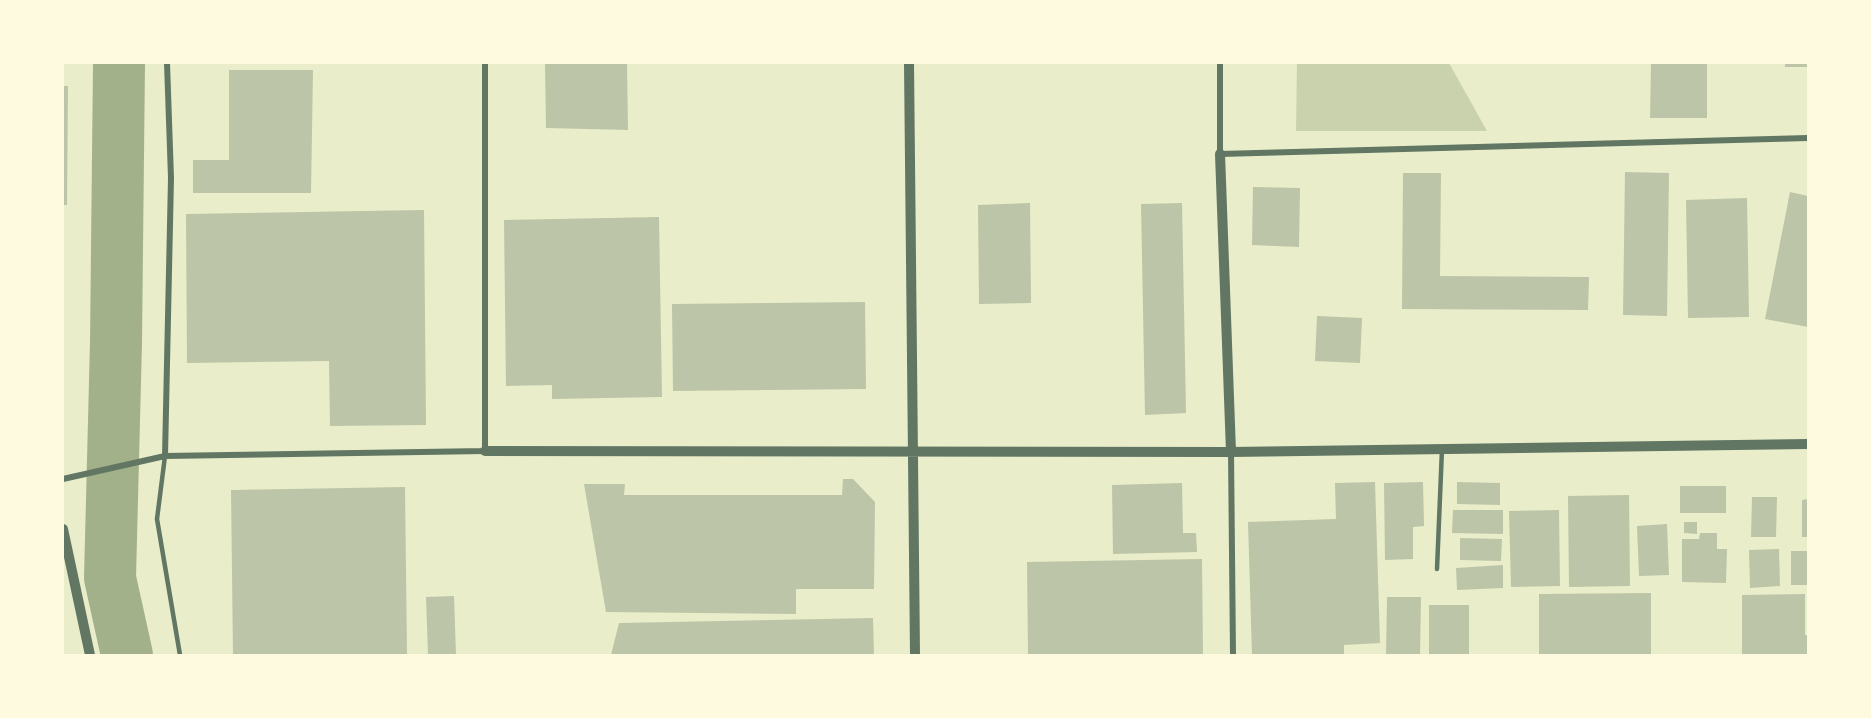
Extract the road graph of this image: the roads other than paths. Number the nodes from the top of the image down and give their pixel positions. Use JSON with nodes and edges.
{"nodes":[{"id":1,"x":166,"y":63,"type":"edge"},
{"id":2,"x":484,"y":63,"type":"edge"},
{"id":3,"x":909,"y":63,"type":"edge"},
{"id":4,"x":1220,"y":63,"type":"edge"},
{"id":5,"x":1808,"y":138,"type":"edge"},
{"id":6,"x":1220,"y":154,"type":"junction"},
{"id":7,"x":1808,"y":444,"type":"edge"},
{"id":8,"x":1442,"y":448,"type":"junction"},
{"id":9,"x":485,"y":451,"type":"junction"},
{"id":10,"x":1231,"y":452,"type":"junction"},
{"id":11,"x":913,"y":453,"type":"junction"},
{"id":12,"x":165,"y":456,"type":"junction"},
{"id":13,"x":66,"y":478,"type":"edge"},
{"id":14,"x":63,"y":529,"type":"edge"},
{"id":15,"x":1437,"y":569,"type":"dead end"},
{"id":16,"x":90,"y":655,"type":"edge"},
{"id":17,"x":180,"y":655,"type":"edge"},
{"id":18,"x":915,"y":655,"type":"edge"},
{"id":19,"x":1233,"y":655,"type":"edge"}],
"edges":[{"from":1,"to":12,"type":"street"},
{"from":2,"to":9,"type":"street"},
{"from":3,"to":11,"type":"street"},
{"from":4,"to":6,"type":"street"},
{"from":5,"to":6,"type":"street"},
{"from":6,"to":10,"type":"street"},
{"from":7,"to":8,"type":"street"},
{"from":8,"to":10,"type":"street"},
{"from":8,"to":15,"type":"lane"},
{"from":9,"to":11,"type":"street"},
{"from":9,"to":12,"type":"street"},
{"from":10,"to":11,"type":"street"},
{"from":10,"to":19,"type":"street"},
{"from":11,"to":18,"type":"street"},
{"from":12,"to":13,"type":"street"},
{"from":12,"to":17,"type":"lane"},
{"from":14,"to":16,"type":"street"}]}
